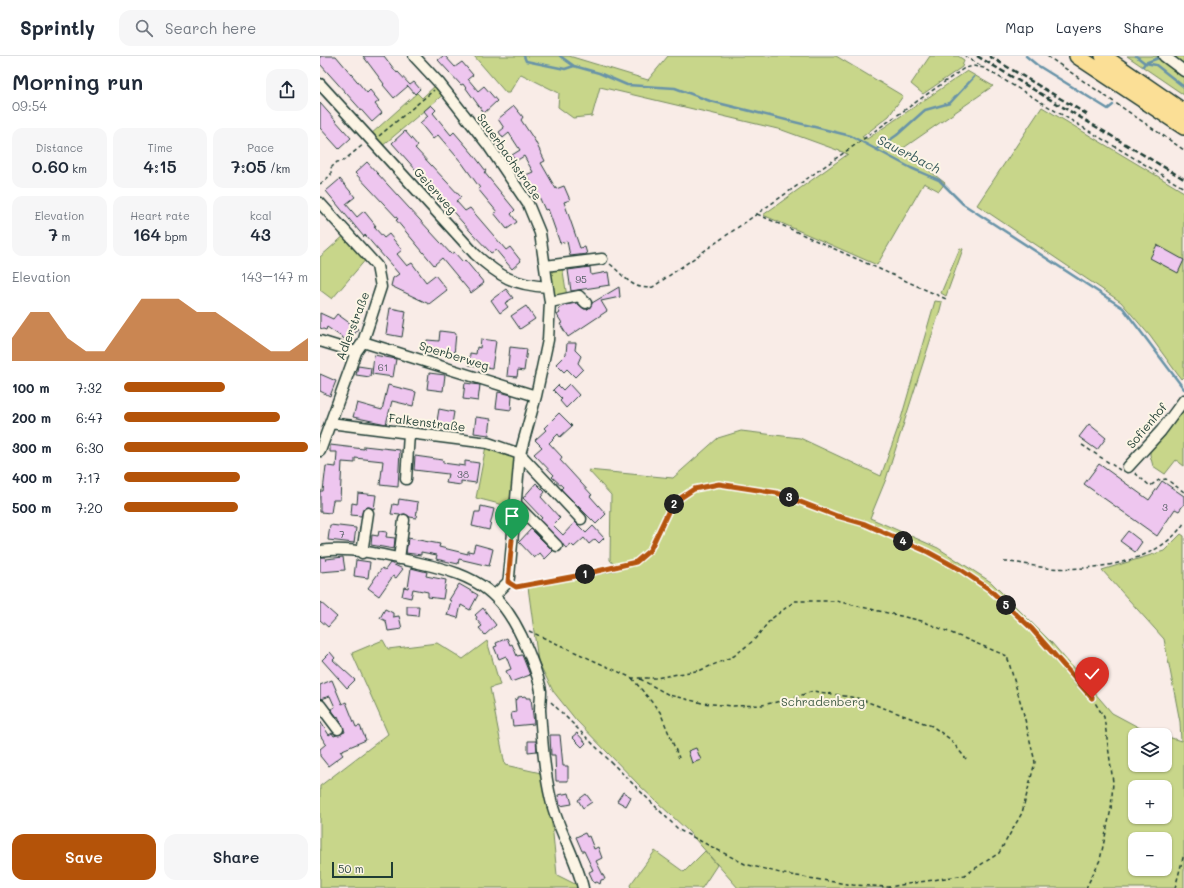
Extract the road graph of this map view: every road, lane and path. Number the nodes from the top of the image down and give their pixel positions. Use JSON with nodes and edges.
{"nodes":[{"id":1,"x":414,"y":56,"type":"edge"},
{"id":2,"x":965,"y":56,"type":"edge"},
{"id":3,"x":1047,"y":56,"type":"edge"},
{"id":4,"x":1077,"y":56,"type":"edge"},
{"id":5,"x":1103,"y":56,"type":"edge"},
{"id":6,"x":1164,"y":56,"type":"edge"},
{"id":7,"x":984,"y":68,"type":"junction"},
{"id":8,"x":1184,"y":71,"type":"edge"},
{"id":9,"x":320,"y":84,"type":"edge"},
{"id":10,"x":1184,"y":112,"type":"edge"},
{"id":11,"x":1184,"y":127,"type":"edge"},
{"id":12,"x":1184,"y":150,"type":"edge"},
{"id":13,"x":1184,"y":188,"type":"edge"},
{"id":14,"x":320,"y":203,"type":"edge"},
{"id":15,"x":757,"y":214,"type":"junction"},
{"id":16,"x":602,"y":259,"type":"joint"},
{"id":17,"x":545,"y":266,"type":"junction"},
{"id":18,"x":548,"y":287,"type":"junction"},
{"id":19,"x":946,"y":299,"type":"dead end"},
{"id":20,"x":550,"y":302,"type":"junction"},
{"id":21,"x":586,"y":303,"type":"dead end"},
{"id":22,"x":320,"y":341,"type":"edge"},
{"id":23,"x":363,"y":342,"type":"junction"},
{"id":24,"x":356,"y":352,"type":"junction"},
{"id":25,"x":536,"y":396,"type":"junction"},
{"id":26,"x":1184,"y":400,"type":"edge"},
{"id":27,"x":325,"y":428,"type":"edge"},
{"id":28,"x":409,"y":434,"type":"junction"},
{"id":29,"x":1082,"y":445,"type":"dead end"},
{"id":30,"x":320,"y":451,"type":"edge"},
{"id":31,"x":520,"y":454,"type":"junction"},
{"id":32,"x":1128,"y":467,"type":"junction"},
{"id":33,"x":406,"y":479,"type":"dead end"},
{"id":34,"x":1184,"y":492,"type":"edge"},
{"id":35,"x":516,"y":503,"type":"junction"},
{"id":36,"x":368,"y":513,"type":"dead end"},
{"id":37,"x":581,"y":519,"type":"dead end"},
{"id":38,"x":404,"y":520,"type":"dead end"},
{"id":39,"x":1184,"y":523,"type":"edge"},
{"id":40,"x":557,"y":546,"type":"dead end"},
{"id":41,"x":320,"y":551,"type":"edge"},
{"id":42,"x":362,"y":553,"type":"junction"},
{"id":43,"x":398,"y":558,"type":"junction"},
{"id":44,"x":1004,"y":562,"type":"dead end"},
{"id":45,"x":508,"y":582,"type":"junction"},
{"id":46,"x":494,"y":596,"type":"junction"},
{"id":47,"x":518,"y":628,"type":"junction"},
{"id":48,"x":632,"y":678,"type":"junction"},
{"id":49,"x":640,"y":678,"type":"junction"},
{"id":50,"x":541,"y":692,"type":"junction"},
{"id":51,"x":320,"y":704,"type":"edge"},
{"id":52,"x":338,"y":729,"type":"dead end"},
{"id":53,"x":679,"y":758,"type":"dead end"},
{"id":54,"x":966,"y":759,"type":"dead end"},
{"id":55,"x":1184,"y":854,"type":"edge"},
{"id":56,"x":583,"y":888,"type":"edge"},
{"id":57,"x":888,"y":888,"type":"edge"},
{"id":58,"x":1086,"y":888,"type":"edge"},
{"id":59,"x":1175,"y":888,"type":"edge"}],
"edges":[{"from":1,"to":17,"type":"street","name":"Sauerbachstraße"},
{"from":2,"to":7,"type":"path"},
{"from":3,"to":12,"type":"path"},
{"from":4,"to":11,"type":"highway"},
{"from":5,"to":10,"type":"highway"},
{"from":6,"to":8,"type":"street"},
{"from":7,"to":13,"type":"path"},
{"from":7,"to":15,"type":"path"},
{"from":9,"to":18,"type":"street","name":"Geierweg"},
{"from":14,"to":23,"type":"street","name":"Adlerstraße"},
{"from":15,"to":16,"type":"path"},
{"from":15,"to":19,"type":"path"},
{"from":16,"to":17,"type":"street"},
{"from":17,"to":18,"type":"street","name":"Sauerbachstraße"},
{"from":18,"to":20,"type":"street","name":"Sauerbachstraße"},
{"from":20,"to":21,"type":"street"},
{"from":20,"to":25,"type":"street","name":"Sauerbachstraße"},
{"from":22,"to":24,"type":"street"},
{"from":23,"to":24,"type":"street","name":"Adlerstraße"},
{"from":23,"to":25,"type":"street","name":"Sperberweg"},
{"from":24,"to":27,"type":"street","name":"Adlerstraße"},
{"from":25,"to":31,"type":"street","name":"Sauerbachstraße"},
{"from":26,"to":32,"type":"street","name":"Sofienhof"},
{"from":27,"to":28,"type":"street","name":"Falkenstraße"},
{"from":27,"to":30,"type":"street","name":"Adlerstraße"},
{"from":28,"to":31,"type":"street","name":"Falkenstraße"},
{"from":28,"to":33,"type":"street"},
{"from":29,"to":32,"type":"path"},
{"from":31,"to":35,"type":"street","name":"Sauerbachstraße"},
{"from":31,"to":37,"type":"street"},
{"from":32,"to":34,"type":"path"},
{"from":35,"to":40,"type":"street"},
{"from":35,"to":45,"type":"street","name":"Sauerbachstraße"},
{"from":36,"to":42,"type":"street"},
{"from":38,"to":43,"type":"street"},
{"from":39,"to":44,"type":"path"},
{"from":41,"to":42,"type":"street"},
{"from":42,"to":43,"type":"street"},
{"from":43,"to":46,"type":"street"},
{"from":45,"to":46,"type":"street"},
{"from":45,"to":58,"type":"path"},
{"from":46,"to":47,"type":"street"},
{"from":47,"to":48,"type":"path"},
{"from":47,"to":50,"type":"street"},
{"from":48,"to":49,"type":"path"},
{"from":48,"to":53,"type":"path"},
{"from":49,"to":54,"type":"path"},
{"from":49,"to":57,"type":"path"},
{"from":50,"to":56,"type":"street"},
{"from":50,"to":57,"type":"path"},
{"from":51,"to":52,"type":"street"},
{"from":55,"to":59,"type":"path"}]}
